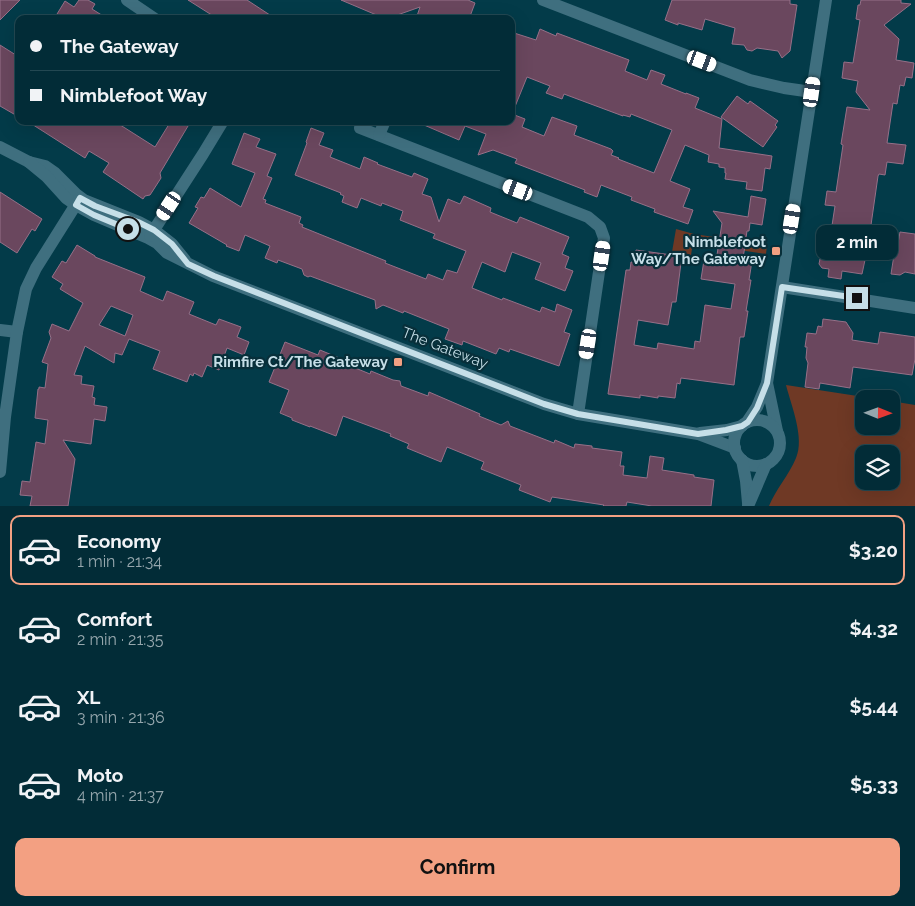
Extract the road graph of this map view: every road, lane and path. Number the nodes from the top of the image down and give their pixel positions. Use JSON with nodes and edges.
{"nodes":[{"id":1,"x":128,"y":0,"type":"edge"},
{"id":2,"x":543,"y":0,"type":"edge"},
{"id":3,"x":826,"y":0,"type":"edge"},
{"id":4,"x":149,"y":15,"type":"edge"},
{"id":5,"x":812,"y":92,"type":"junction"},
{"id":6,"x":221,"y":125,"type":"edge"},
{"id":7,"x":383,"y":125,"type":"edge"},
{"id":8,"x":360,"y":128,"type":"dead end"},
{"id":9,"x":379,"y":135,"type":"junction"},
{"id":10,"x":0,"y":147,"type":"edge"},
{"id":11,"x":78,"y":202,"type":"junction"},
{"id":12,"x":151,"y":234,"type":"junction"},
{"id":13,"x":782,"y":287,"type":"junction"},
{"id":14,"x":915,"y":308,"type":"edge"},
{"id":15,"x":0,"y":330,"type":"edge"},
{"id":16,"x":17,"y":332,"type":"junction"},
{"id":17,"x":767,"y":383,"type":"junction"},
{"id":18,"x":578,"y":414,"type":"junction"},
{"id":19,"x":745,"y":424,"type":"junction"},
{"id":20,"x":776,"y":431,"type":"junction"},
{"id":21,"x":698,"y":434,"type":"junction"},
{"id":22,"x":735,"y":448,"type":"junction"},
{"id":23,"x":742,"y":460,"type":"junction"},
{"id":24,"x":766,"y":464,"type":"junction"},
{"id":25,"x":0,"y":472,"type":"edge"},
{"id":26,"x":748,"y":506,"type":"edge"}],
"edges":[{"from":1,"to":4,"type":"street"},
{"from":2,"to":5,"type":"street"},
{"from":3,"to":5,"type":"street"},
{"from":5,"to":13,"type":"street"},
{"from":6,"to":12,"type":"street"},
{"from":7,"to":9,"type":"street"},
{"from":8,"to":9,"type":"street"},
{"from":9,"to":18,"type":"street"},
{"from":10,"to":11,"type":"street","name":"The Gateway"},
{"from":11,"to":12,"type":"street","name":"The Gateway"},
{"from":11,"to":16,"type":"street"},
{"from":12,"to":18,"type":"street","name":"The Gateway"},
{"from":13,"to":14,"type":"street"},
{"from":13,"to":17,"type":"street"},
{"from":15,"to":16,"type":"street"},
{"from":16,"to":25,"type":"street"},
{"from":17,"to":19,"type":"street"},
{"from":17,"to":20,"type":"street"},
{"from":18,"to":21,"type":"street","name":"The Gateway"},
{"from":19,"to":20,"type":"street"},
{"from":19,"to":21,"type":"street","name":"The Gateway"},
{"from":19,"to":22,"type":"street"},
{"from":20,"to":24,"type":"street"},
{"from":21,"to":22,"type":"street","name":"The Gateway"},
{"from":22,"to":23,"type":"street"},
{"from":23,"to":24,"type":"street"},
{"from":23,"to":26,"type":"street"},
{"from":24,"to":26,"type":"street"}]}
